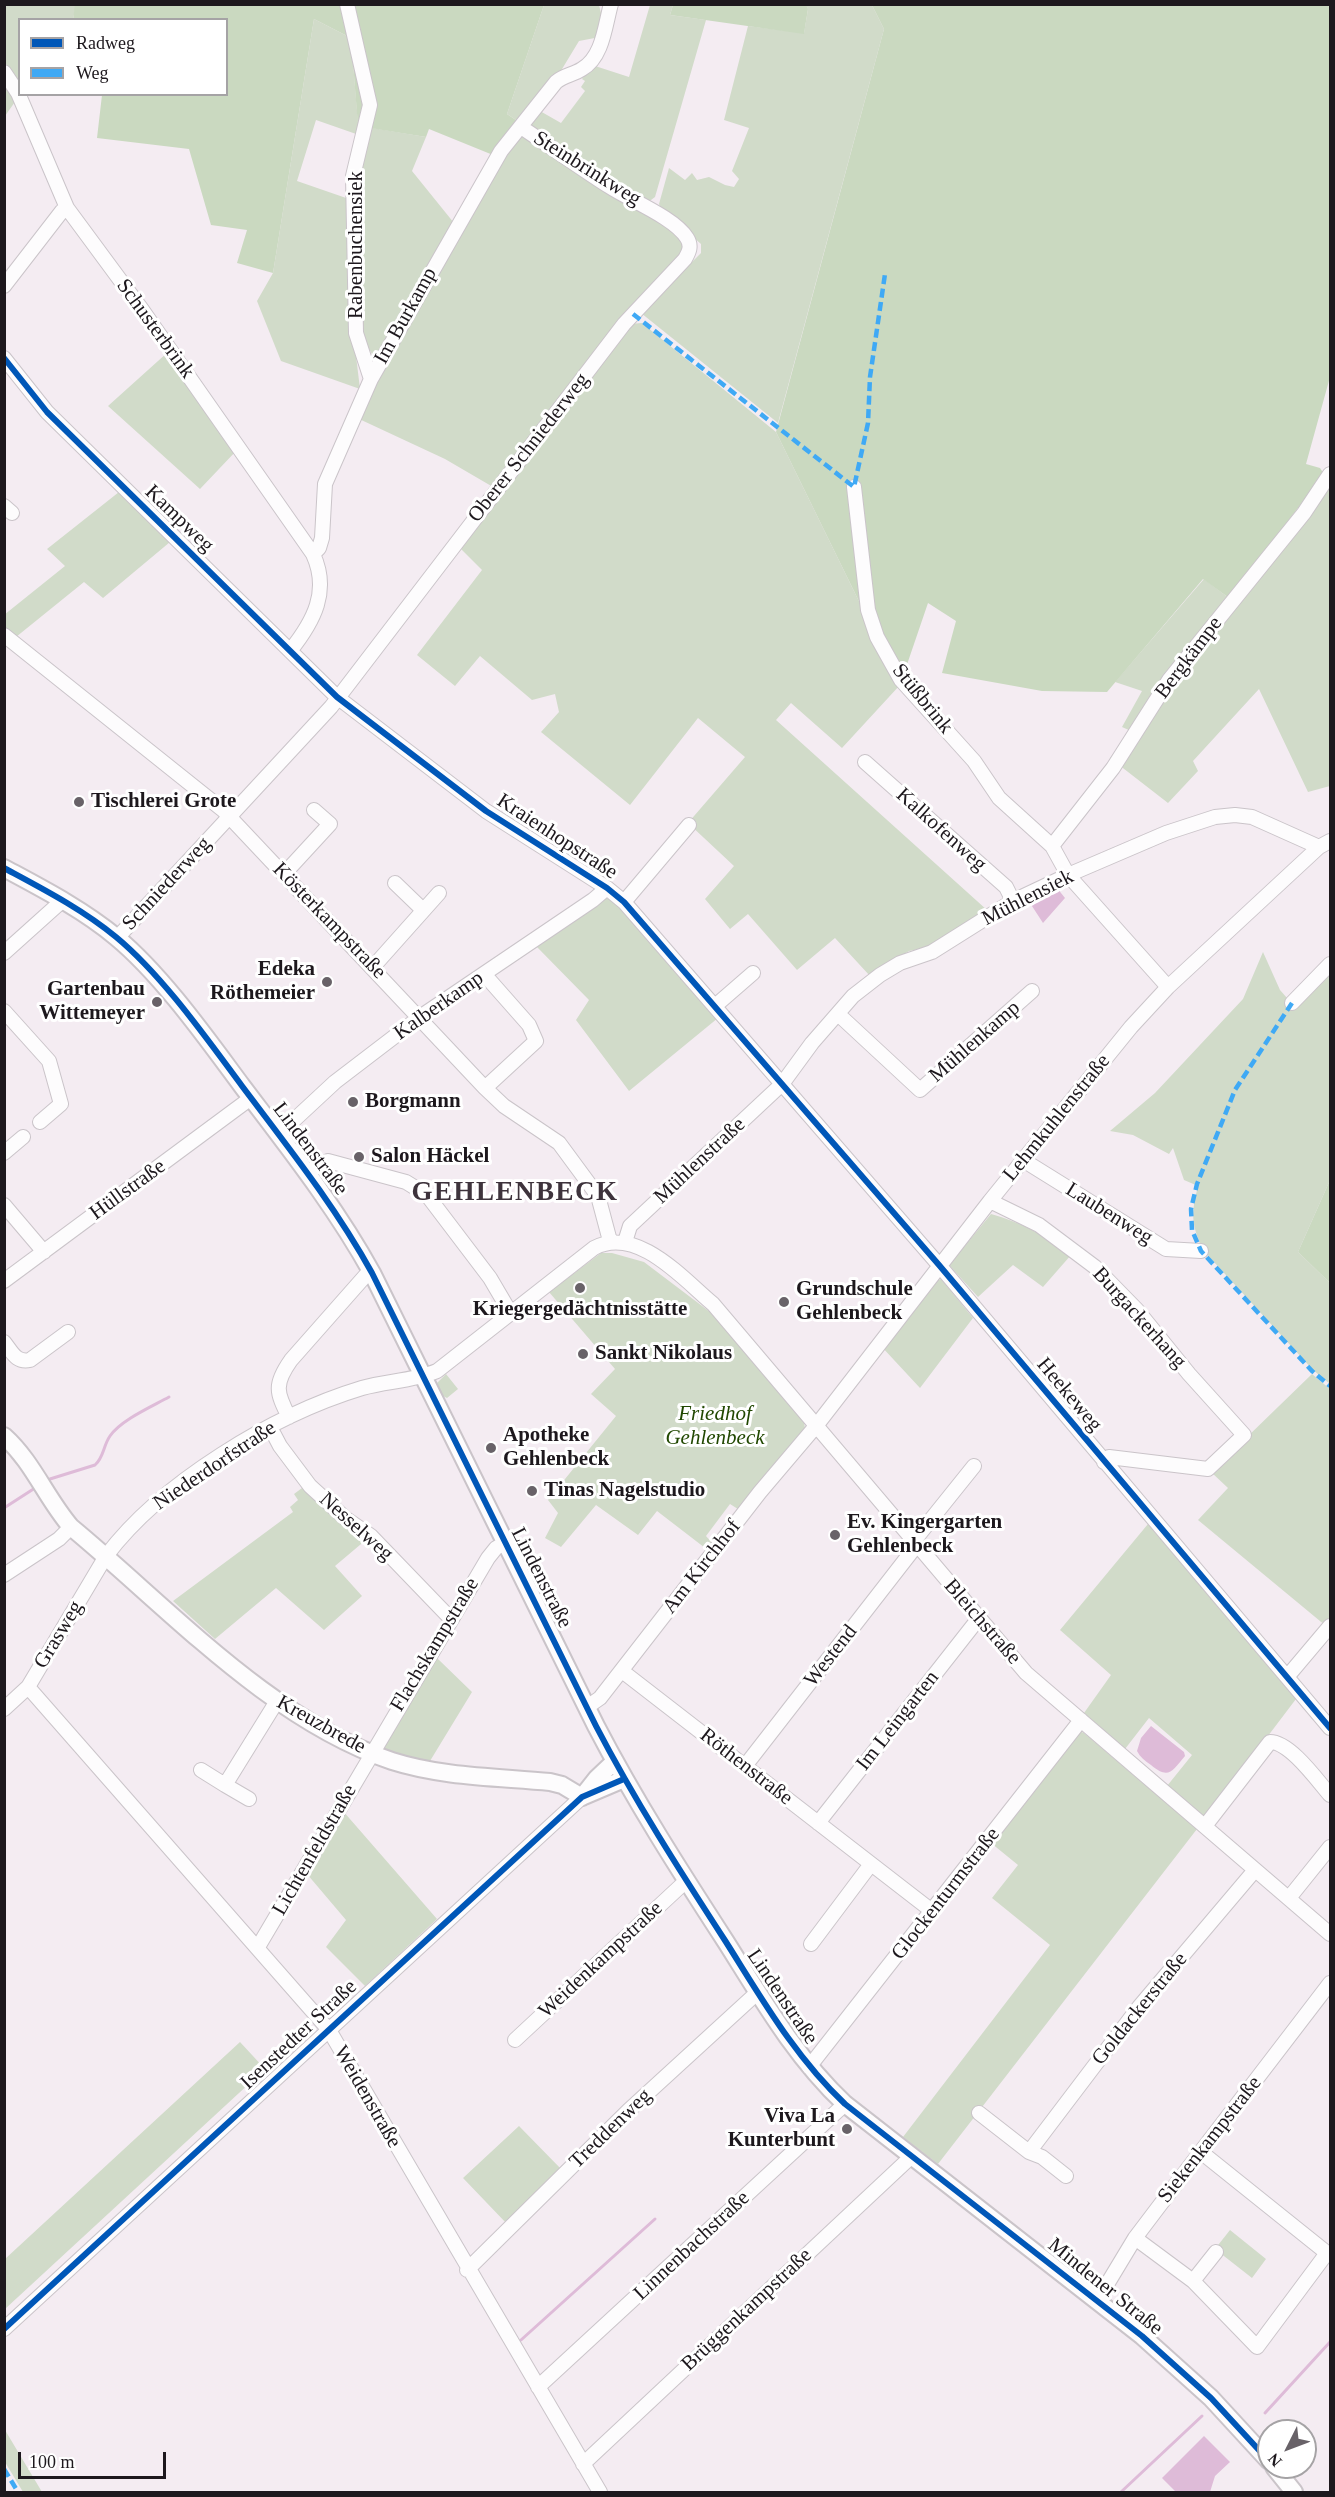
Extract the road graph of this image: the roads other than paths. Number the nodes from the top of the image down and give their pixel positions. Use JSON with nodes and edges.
{"nodes":[{"id":1,"x":347,"y":4,"type":"edge"},
{"id":2,"x":603,"y":4,"type":"edge"},
{"id":3,"x":611,"y":4,"type":"edge"},
{"id":4,"x":607,"y":19,"type":"junction"},
{"id":5,"x":4,"y":72,"type":"edge"},
{"id":6,"x":18,"y":93,"type":"edge"},
{"id":7,"x":19,"y":96,"type":"edge"},
{"id":8,"x":521,"y":127,"type":"junction"},
{"id":9,"x":68,"y":208,"type":"junction"},
{"id":10,"x":652,"y":209,"type":"joint"},
{"id":11,"x":4,"y":286,"type":"edge"},
{"id":12,"x":4,"y":358,"type":"edge"},
{"id":13,"x":371,"y":379,"type":"junction"},
{"id":14,"x":1330,"y":474,"type":"edge"},
{"id":15,"x":854,"y":487,"type":"dead end"},
{"id":16,"x":313,"y":554,"type":"junction"},
{"id":17,"x":4,"y":635,"type":"edge"},
{"id":18,"x":290,"y":651,"type":"junction"},
{"id":19,"x":337,"y":697,"type":"junction"},
{"id":20,"x":865,"y":762,"type":"dead end"},
{"id":21,"x":314,"y":810,"type":"dead end"},
{"id":22,"x":230,"y":817,"type":"junction"},
{"id":23,"x":689,"y":825,"type":"dead end"},
{"id":24,"x":1325,"y":844,"type":"edge"},
{"id":25,"x":1052,"y":846,"type":"junction"},
{"id":26,"x":4,"y":868,"type":"edge"},
{"id":27,"x":284,"y":874,"type":"junction"},
{"id":28,"x":1068,"y":875,"type":"junction"},
{"id":29,"x":394,"y":883,"type":"dead end"},
{"id":30,"x":607,"y":888,"type":"junction"},
{"id":31,"x":439,"y":893,"type":"dead end"},
{"id":32,"x":63,"y":900,"type":"junction"},
{"id":33,"x":1013,"y":901,"type":"junction"},
{"id":34,"x":624,"y":902,"type":"junction"},
{"id":35,"x":423,"y":910,"type":"junction"},
{"id":36,"x":117,"y":938,"type":"junction"},
{"id":37,"x":4,"y":953,"type":"edge"},
{"id":38,"x":1330,"y":964,"type":"edge"},
{"id":39,"x":373,"y":967,"type":"junction"},
{"id":40,"x":753,"y":973,"type":"dead end"},
{"id":41,"x":484,"y":974,"type":"junction"},
{"id":42,"x":1168,"y":987,"type":"junction"},
{"id":43,"x":1032,"y":991,"type":"dead end"},
{"id":44,"x":1292,"y":1003,"type":"dead end"},
{"id":45,"x":715,"y":1006,"type":"junction"},
{"id":46,"x":4,"y":1011,"type":"edge"},
{"id":47,"x":838,"y":1014,"type":"junction"},
{"id":48,"x":420,"y":1017,"type":"junction"},
{"id":49,"x":782,"y":1084,"type":"junction"},
{"id":50,"x":485,"y":1088,"type":"junction"},
{"id":51,"x":251,"y":1098,"type":"junction"},
{"id":52,"x":40,"y":1122,"type":"dead end"},
{"id":53,"x":279,"y":1134,"type":"junction"},
{"id":54,"x":23,"y":1137,"type":"dead end"},
{"id":55,"x":4,"y":1153,"type":"edge"},
{"id":56,"x":1023,"y":1160,"type":"junction"},
{"id":57,"x":308,"y":1172,"type":"junction"},
{"id":58,"x":990,"y":1201,"type":"junction"},
{"id":59,"x":4,"y":1205,"type":"edge"},
{"id":60,"x":610,"y":1241,"type":"junction"},
{"id":61,"x":625,"y":1242,"type":"junction"},
{"id":62,"x":1201,"y":1251,"type":"dead end"},
{"id":63,"x":44,"y":1252,"type":"junction"},
{"id":64,"x":939,"y":1265,"type":"junction"},
{"id":65,"x":372,"y":1273,"type":"junction"},
{"id":66,"x":4,"y":1281,"type":"edge"},
{"id":67,"x":510,"y":1312,"type":"junction"},
{"id":68,"x":68,"y":1332,"type":"dead end"},
{"id":69,"x":4,"y":1342,"type":"edge"},
{"id":70,"x":423,"y":1377,"type":"junction"},
{"id":71,"x":288,"y":1417,"type":"junction"},
{"id":72,"x":816,"y":1426,"type":"junction"},
{"id":73,"x":270,"y":1427,"type":"junction"},
{"id":74,"x":4,"y":1436,"type":"edge"},
{"id":75,"x":1104,"y":1462,"type":"junction"},
{"id":76,"x":974,"y":1466,"type":"dead end"},
{"id":77,"x":71,"y":1527,"type":"junction"},
{"id":78,"x":505,"y":1543,"type":"junction"},
{"id":79,"x":915,"y":1544,"type":"junction"},
{"id":80,"x":106,"y":1556,"type":"junction"},
{"id":81,"x":4,"y":1575,"type":"edge"},
{"id":82,"x":979,"y":1618,"type":"junction"},
{"id":83,"x":451,"y":1619,"type":"junction"},
{"id":84,"x":1330,"y":1626,"type":"edge"},
{"id":85,"x":622,"y":1671,"type":"junction"},
{"id":86,"x":1287,"y":1677,"type":"junction"},
{"id":87,"x":28,"y":1688,"type":"junction"},
{"id":88,"x":277,"y":1701,"type":"junction"},
{"id":89,"x":587,"y":1707,"type":"junction"},
{"id":90,"x":4,"y":1709,"type":"edge"},
{"id":91,"x":1081,"y":1720,"type":"junction"},
{"id":92,"x":1330,"y":1728,"type":"edge"},
{"id":93,"x":371,"y":1753,"type":"junction"},
{"id":94,"x":615,"y":1761,"type":"junction"},
{"id":95,"x":745,"y":1766,"type":"junction"},
{"id":96,"x":201,"y":1770,"type":"dead end"},
{"id":97,"x":624,"y":1779,"type":"junction"},
{"id":98,"x":225,"y":1785,"type":"junction"},
{"id":99,"x":1330,"y":1795,"type":"edge"},
{"id":100,"x":582,"y":1797,"type":"junction"},
{"id":101,"x":249,"y":1799,"type":"dead end"},
{"id":102,"x":818,"y":1823,"type":"junction"},
{"id":103,"x":1205,"y":1826,"type":"junction"},
{"id":104,"x":1330,"y":1847,"type":"edge"},
{"id":105,"x":871,"y":1864,"type":"junction"},
{"id":106,"x":1255,"y":1870,"type":"junction"},
{"id":107,"x":686,"y":1881,"type":"junction"},
{"id":108,"x":1288,"y":1898,"type":"junction"},
{"id":109,"x":932,"y":1911,"type":"junction"},
{"id":110,"x":1330,"y":1934,"type":"edge"},
{"id":111,"x":811,"y":1944,"type":"dead end"},
{"id":112,"x":258,"y":1947,"type":"junction"},
{"id":113,"x":1330,"y":1983,"type":"edge"},
{"id":114,"x":758,"y":1992,"type":"junction"},
{"id":115,"x":329,"y":2030,"type":"junction"},
{"id":116,"x":515,"y":2040,"type":"dead end"},
{"id":117,"x":809,"y":2067,"type":"junction"},
{"id":118,"x":846,"y":2104,"type":"junction"},
{"id":119,"x":979,"y":2113,"type":"dead end"},
{"id":120,"x":1029,"y":2152,"type":"junction"},
{"id":121,"x":1201,"y":2152,"type":"junction"},
{"id":122,"x":912,"y":2156,"type":"junction"},
{"id":123,"x":1066,"y":2175,"type":"dead end"},
{"id":124,"x":993,"y":2220,"type":"joint"},
{"id":125,"x":1135,"y":2238,"type":"junction"},
{"id":126,"x":1216,"y":2252,"type":"dead end"},
{"id":127,"x":467,"y":2270,"type":"junction"},
{"id":128,"x":1194,"y":2282,"type":"junction"},
{"id":129,"x":1097,"y":2301,"type":"junction"},
{"id":130,"x":4,"y":2329,"type":"edge"},
{"id":131,"x":538,"y":2387,"type":"junction"},
{"id":132,"x":1257,"y":2448,"type":"edge"},
{"id":133,"x":582,"y":2463,"type":"junction"},
{"id":134,"x":1283,"y":2479,"type":"edge"},
{"id":135,"x":600,"y":2493,"type":"edge"},
{"id":136,"x":1294,"y":2493,"type":"edge"}],
"edges":[{"from":1,"to":13,"type":"street","name":"Rabenbuchensiek"},
{"from":2,"to":4,"type":"street"},
{"from":3,"to":4,"type":"street","name":"Im Burkamp"},
{"from":4,"to":8,"type":"street","name":"Im Burkamp"},
{"from":5,"to":6,"type":"street","name":"Schusterbrink"},
{"from":7,"to":9,"type":"street","name":"Schusterbrink"},
{"from":8,"to":10,"type":"street","name":"Steinbrinkweg"},
{"from":8,"to":13,"type":"street","name":"Im Burkamp"},
{"from":9,"to":11,"type":"street"},
{"from":9,"to":16,"type":"street","name":"Schusterbrink"},
{"from":10,"to":19,"type":"street","name":"Oberer Schniederweg"},
{"from":12,"to":18,"type":"street","name":"Kampweg"},
{"from":13,"to":16,"type":"street","name":"Im Burkamp"},
{"from":14,"to":25,"type":"street","name":"Bergkämpe"},
{"from":15,"to":25,"type":"street","name":"Stüßbrink"},
{"from":16,"to":18,"type":"street"},
{"from":17,"to":22,"type":"street","name":"Kösterkampstraße"},
{"from":18,"to":19,"type":"street","name":"Kampweg"},
{"from":19,"to":22,"type":"street","name":"Schniederweg"},
{"from":19,"to":30,"type":"street","name":"Kraienhopstraße"},
{"from":20,"to":33,"type":"street","name":"Kalkofenweg"},
{"from":21,"to":27,"type":"street"},
{"from":22,"to":27,"type":"street","name":"Kösterkampstraße"},
{"from":22,"to":36,"type":"street","name":"Schniederweg"},
{"from":23,"to":34,"type":"street"},
{"from":24,"to":28,"type":"street","name":"Mühlensiek"},
{"from":24,"to":42,"type":"street","name":"Lehmkuhlenstraße"},
{"from":25,"to":28,"type":"street","name":"Stüßbrink"},
{"from":26,"to":32,"type":"main road","name":"Lindenstraße"},
{"from":27,"to":39,"type":"street","name":"Kösterkampstraße"},
{"from":28,"to":33,"type":"street","name":"Mühlensiek"},
{"from":28,"to":42,"type":"street","name":"Stüßbrink"},
{"from":29,"to":35,"type":"street"},
{"from":30,"to":34,"type":"street","name":"Kraienhopstraße"},
{"from":30,"to":41,"type":"street","name":"Kalberkamp"},
{"from":31,"to":35,"type":"street"},
{"from":32,"to":36,"type":"main road","name":"Lindenstraße"},
{"from":32,"to":37,"type":"street"},
{"from":33,"to":47,"type":"street","name":"Mühlensiek"},
{"from":34,"to":45,"type":"street","name":"Kraienhopstraße"},
{"from":35,"to":39,"type":"street"},
{"from":36,"to":51,"type":"main road","name":"Lindenstraße"},
{"from":38,"to":44,"type":"street"},
{"from":39,"to":48,"type":"street","name":"Kösterkampstraße"},
{"from":40,"to":45,"type":"street"},
{"from":41,"to":48,"type":"street","name":"Kalberkamp"},
{"from":41,"to":50,"type":"street"},
{"from":42,"to":56,"type":"street","name":"Lehmkuhlenstraße"},
{"from":43,"to":47,"type":"street","name":"Mühlenkamp"},
{"from":45,"to":49,"type":"street","name":"Kraienhopstraße"},
{"from":46,"to":52,"type":"street"},
{"from":47,"to":49,"type":"street","name":"Mühlensiek"},
{"from":48,"to":50,"type":"street","name":"Kösterkampstraße"},
{"from":48,"to":53,"type":"street","name":"Kalberkamp"},
{"from":49,"to":61,"type":"street","name":"Mühlenstraße"},
{"from":49,"to":64,"type":"street","name":"Heekeweg"},
{"from":50,"to":60,"type":"street","name":"Kösterkampstraße"},
{"from":51,"to":53,"type":"main road","name":"Lindenstraße"},
{"from":51,"to":63,"type":"street","name":"Hüllstraße"},
{"from":53,"to":57,"type":"main road","name":"Lindenstraße"},
{"from":54,"to":55,"type":"street"},
{"from":56,"to":58,"type":"street","name":"Lehmkuhlenstraße"},
{"from":56,"to":62,"type":"street","name":"Laubenweg"},
{"from":57,"to":65,"type":"main road","name":"Lindenstraße"},
{"from":57,"to":67,"type":"street"},
{"from":58,"to":64,"type":"street","name":"Lehmkuhlenstraße"},
{"from":58,"to":75,"type":"street","name":"Burgackerhang"},
{"from":59,"to":63,"type":"street"},
{"from":60,"to":61,"type":"street","name":"Bleichstraße"},
{"from":60,"to":67,"type":"street"},
{"from":61,"to":72,"type":"street","name":"Bleichstraße"},
{"from":63,"to":66,"type":"street","name":"Hüllstraße"},
{"from":64,"to":72,"type":"street","name":"Lehmkuhlenstraße"},
{"from":64,"to":75,"type":"street","name":"Heekeweg"},
{"from":65,"to":70,"type":"main road","name":"Lindenstraße"},
{"from":65,"to":71,"type":"street"},
{"from":67,"to":70,"type":"street"},
{"from":68,"to":69,"type":"street"},
{"from":70,"to":71,"type":"street","name":"Niederdorfstraße"},
{"from":70,"to":78,"type":"main road","name":"Lindenstraße"},
{"from":71,"to":73,"type":"street","name":"Niederdorfstraße"},
{"from":72,"to":79,"type":"street","name":"Bleichstraße"},
{"from":72,"to":85,"type":"street","name":"Am Kirchhof"},
{"from":73,"to":80,"type":"street","name":"Niederdorfstraße"},
{"from":73,"to":83,"type":"street","name":"Nesselweg"},
{"from":74,"to":77,"type":"main road"},
{"from":75,"to":86,"type":"street","name":"Heekeweg"},
{"from":76,"to":79,"type":"street","name":"Westend"},
{"from":77,"to":80,"type":"main road"},
{"from":77,"to":81,"type":"street"},
{"from":78,"to":83,"type":"street","name":"Flachskampstraße"},
{"from":78,"to":89,"type":"main road","name":"Lindenstraße"},
{"from":79,"to":82,"type":"street","name":"Bleichstraße"},
{"from":79,"to":95,"type":"street","name":"Westend"},
{"from":80,"to":87,"type":"street","name":"Grasweg"},
{"from":80,"to":88,"type":"main road","name":"Kreuzbrede"},
{"from":82,"to":91,"type":"street","name":"Bleichstraße"},
{"from":82,"to":102,"type":"street","name":"Im Leingarten"},
{"from":83,"to":93,"type":"street","name":"Flachskampstraße"},
{"from":84,"to":86,"type":"street"},
{"from":85,"to":89,"type":"street","name":"Am Kirchhof"},
{"from":85,"to":95,"type":"street","name":"Röthenstraße"},
{"from":86,"to":92,"type":"street","name":"Heekeweg"},
{"from":87,"to":90,"type":"street","name":"Grasweg"},
{"from":87,"to":112,"type":"street","name":"Weidenstraße"},
{"from":88,"to":93,"type":"main road","name":"Kreuzbrede"},
{"from":88,"to":98,"type":"street"},
{"from":89,"to":94,"type":"main road","name":"Lindenstraße"},
{"from":91,"to":103,"type":"street","name":"Bleichstraße"},
{"from":91,"to":109,"type":"street","name":"Glockenturmstraße"},
{"from":93,"to":100,"type":"main road","name":"Kreuzbrede"},
{"from":93,"to":112,"type":"street","name":"Lichtenfeldstraße"},
{"from":94,"to":97,"type":"main road","name":"Lindenstraße"},
{"from":94,"to":100,"type":"main road","name":"Isenstedter Straße"},
{"from":95,"to":102,"type":"street","name":"Röthenstraße"},
{"from":96,"to":98,"type":"street"},
{"from":97,"to":100,"type":"main road","name":"Isenstedter Straße"},
{"from":97,"to":107,"type":"main road","name":"Lindenstraße"},
{"from":98,"to":101,"type":"street"},
{"from":99,"to":103,"type":"street"},
{"from":100,"to":115,"type":"street","name":"Isenstedter Straße"},
{"from":102,"to":105,"type":"street","name":"Röthenstraße"},
{"from":103,"to":106,"type":"street","name":"Bleichstraße"},
{"from":104,"to":108,"type":"street"},
{"from":105,"to":109,"type":"street","name":"Röthenstraße"},
{"from":105,"to":111,"type":"street"},
{"from":106,"to":108,"type":"street","name":"Bleichstraße"},
{"from":106,"to":120,"type":"street","name":"Goldackerstraße"},
{"from":107,"to":114,"type":"main road","name":"Lindenstraße"},
{"from":107,"to":116,"type":"street","name":"Weidenkampstraße"},
{"from":108,"to":110,"type":"street","name":"Bleichstraße"},
{"from":109,"to":117,"type":"street","name":"Glockenturmstraße"},
{"from":112,"to":115,"type":"street","name":"Weidenstraße"},
{"from":113,"to":121,"type":"street","name":"Siekenkampstraße"},
{"from":114,"to":117,"type":"main road","name":"Lindenstraße"},
{"from":114,"to":127,"type":"street","name":"Treddenweg"},
{"from":115,"to":127,"type":"street","name":"Weidenstraße"},
{"from":115,"to":130,"type":"street","name":"Isenstedter Straße"},
{"from":117,"to":118,"type":"main road","name":"Lindenstraße"},
{"from":118,"to":122,"type":"main road","name":"Lindenstraße"},
{"from":118,"to":131,"type":"street","name":"Linnenbachstraße"},
{"from":119,"to":120,"type":"street"},
{"from":120,"to":123,"type":"street"},
{"from":121,"to":125,"type":"street","name":"Siekenkampstraße"},
{"from":121,"to":128,"type":"street"},
{"from":122,"to":124,"type":"main road","name":"Lindenstraße"},
{"from":122,"to":133,"type":"street","name":"Brüggenkampstraße"},
{"from":124,"to":129,"type":"main road","name":"Mindener Straße"},
{"from":125,"to":128,"type":"street"},
{"from":125,"to":129,"type":"street","name":"Siekenkampstraße"},
{"from":126,"to":128,"type":"street"},
{"from":127,"to":131,"type":"street","name":"Weidenstraße"},
{"from":129,"to":132,"type":"main road","name":"Mindener Straße"},
{"from":131,"to":133,"type":"street","name":"Weidenstraße"},
{"from":133,"to":135,"type":"street","name":"Weidenstraße"},
{"from":134,"to":136,"type":"main road"}]}
